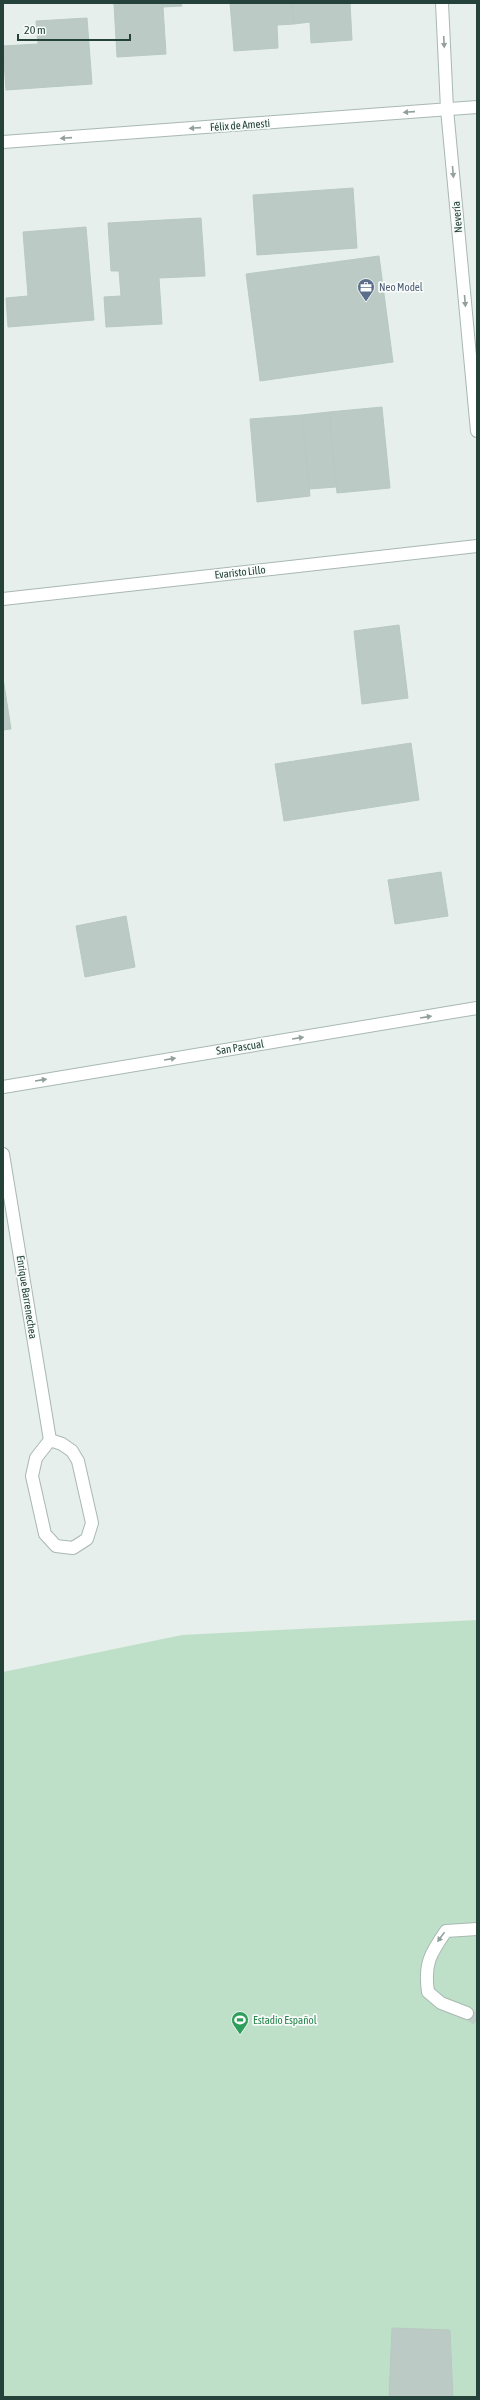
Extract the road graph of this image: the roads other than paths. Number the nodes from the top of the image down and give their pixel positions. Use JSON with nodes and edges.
{"nodes":[{"id":1,"x":442,"y":3,"type":"edge"},
{"id":2,"x":477,"y":107,"type":"edge"},
{"id":3,"x":448,"y":109,"type":"junction"},
{"id":4,"x":3,"y":142,"type":"edge"},
{"id":5,"x":477,"y":431,"type":"edge"},
{"id":6,"x":477,"y":546,"type":"edge"},
{"id":7,"x":3,"y":599,"type":"edge"},
{"id":8,"x":477,"y":1008,"type":"edge"},
{"id":9,"x":3,"y":1087,"type":"edge"},
{"id":10,"x":3,"y":1154,"type":"edge"},
{"id":11,"x":50,"y":1440,"type":"junction"},
{"id":12,"x":477,"y":1929,"type":"edge"},
{"id":13,"x":467,"y":2013,"type":"tunnel mouth"}],
"edges":[{"from":1,"to":3,"type":"street","name":"Nevería","one_way":true},
{"from":2,"to":3,"type":"street","name":"Félix de Amesti"},
{"from":3,"to":4,"type":"street","name":"Félix de Amesti","one_way":true},
{"from":3,"to":5,"type":"street","name":"Nevería","one_way":true},
{"from":6,"to":7,"type":"street","name":"Evaristo Lillo"},
{"from":9,"to":8,"type":"street","name":"San Pascual","one_way":true},
{"from":10,"to":11,"type":"street","name":"Enrique Barrenechea"},
{"from":11,"to":11,"type":"street"},
{"from":12,"to":13,"type":"street","one_way":true}]}
